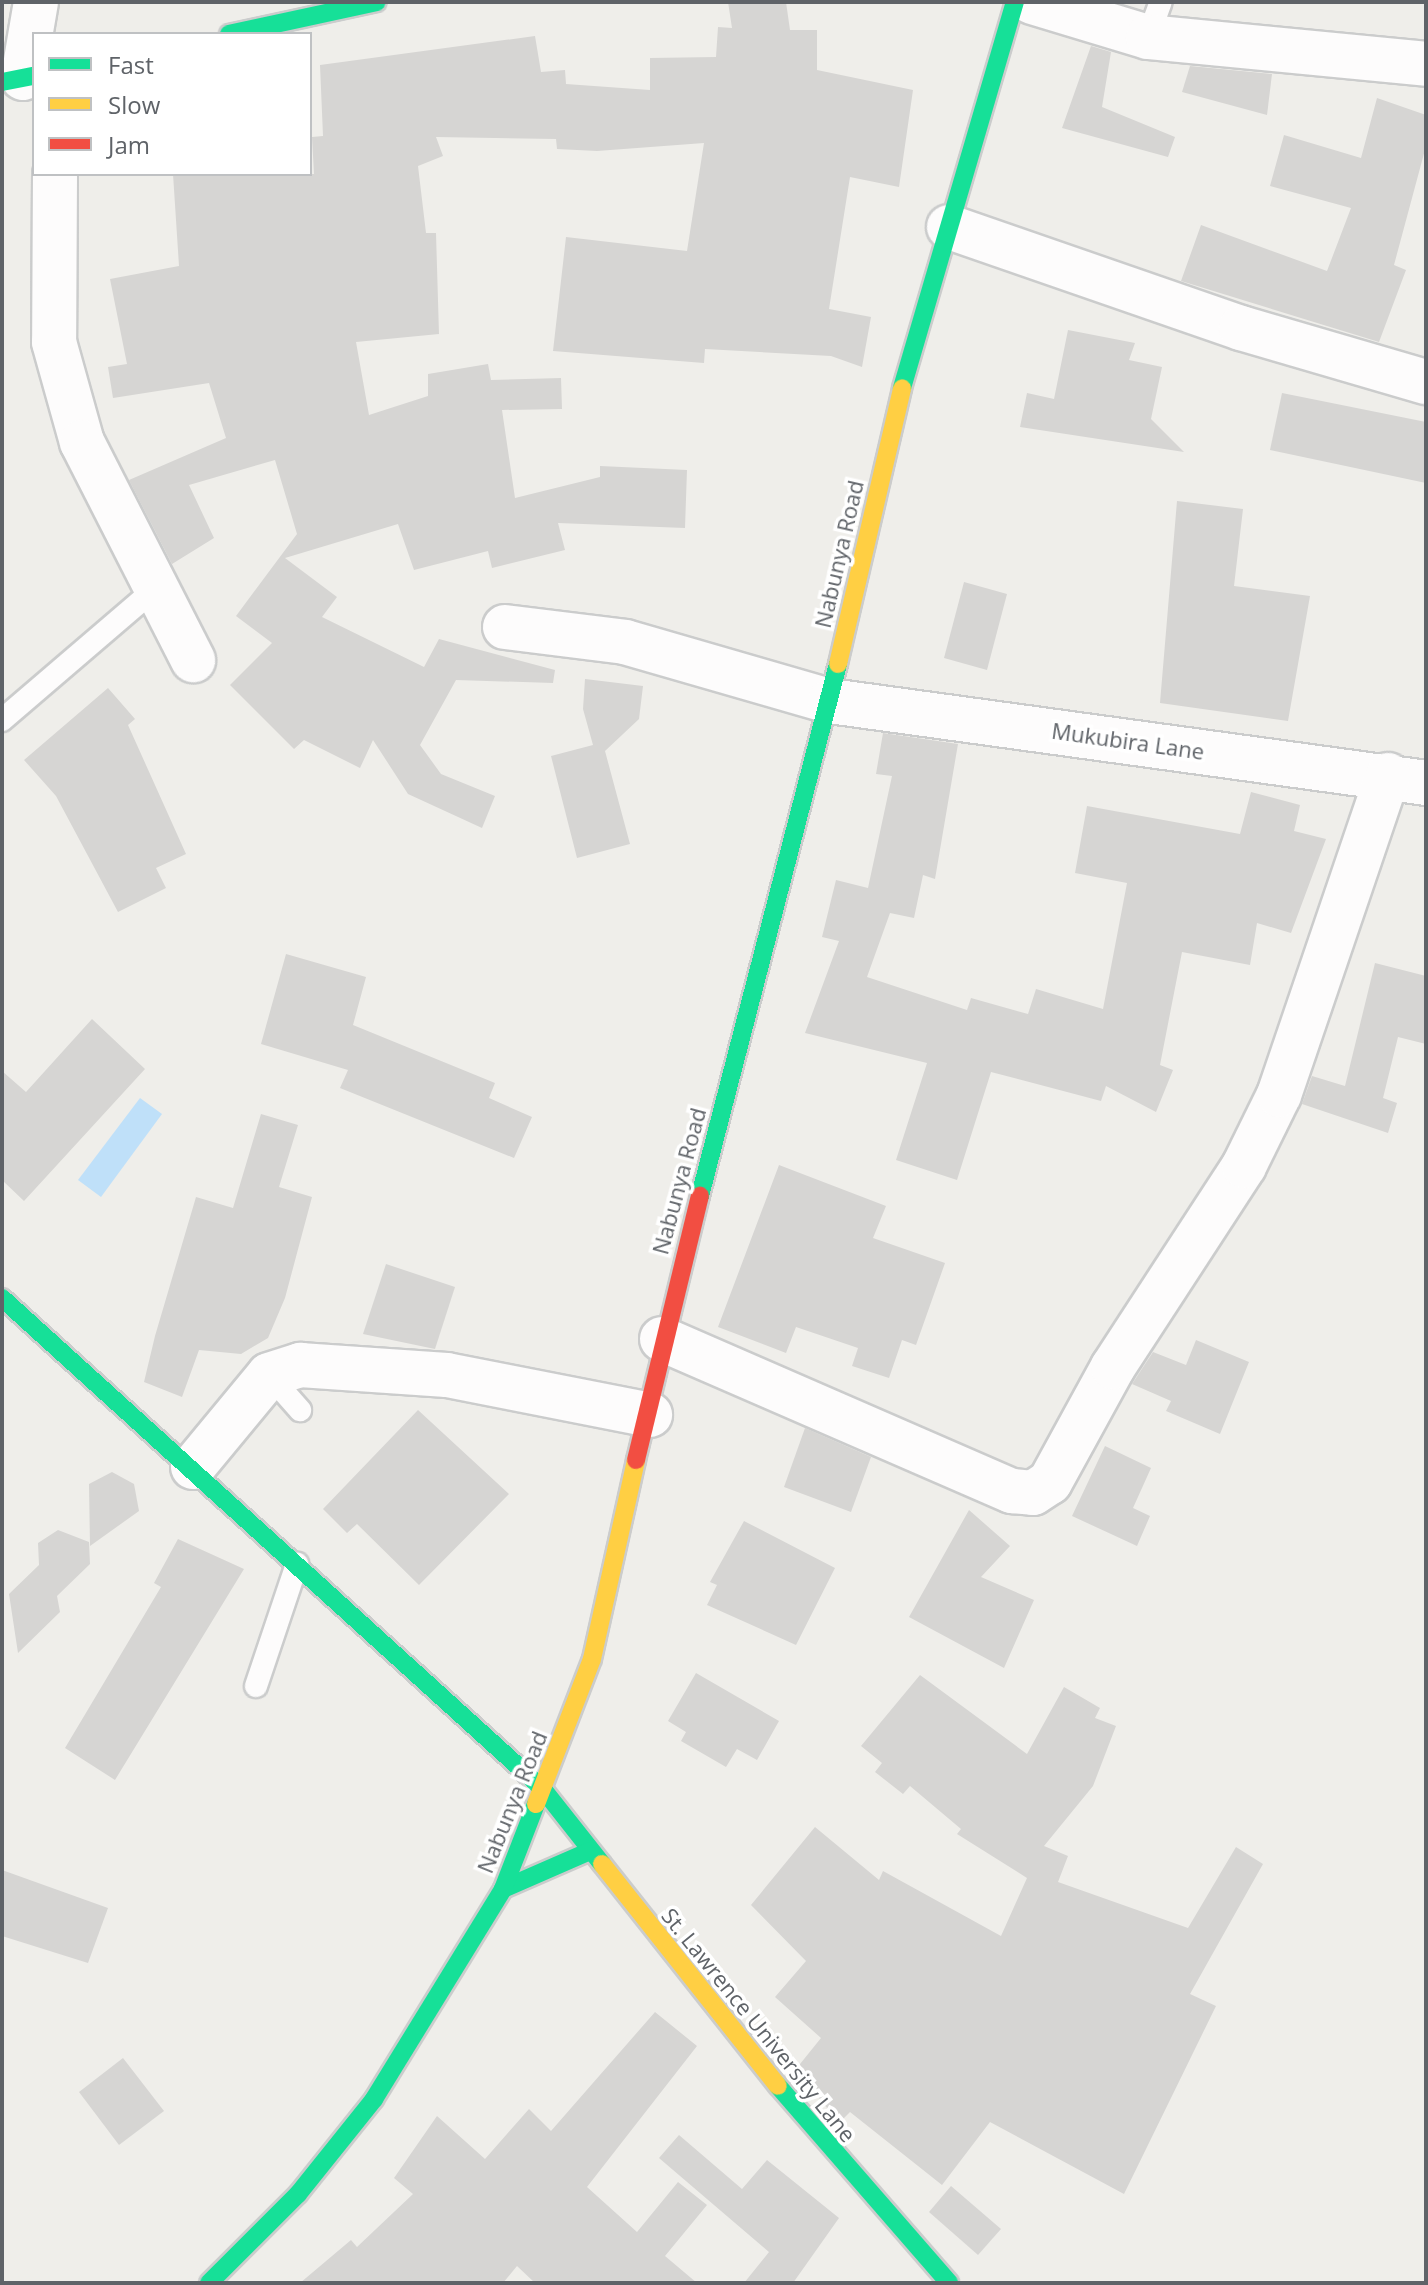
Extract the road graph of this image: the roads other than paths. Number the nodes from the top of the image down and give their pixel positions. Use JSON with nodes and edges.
{"nodes":[{"id":1,"x":36,"y":2,"type":"edge"},
{"id":2,"x":377,"y":2,"type":"edge"},
{"id":3,"x":1015,"y":2,"type":"edge"},
{"id":4,"x":1032,"y":2,"type":"edge"},
{"id":5,"x":1154,"y":19,"type":"edge"},
{"id":6,"x":238,"y":32,"type":"edge"},
{"id":7,"x":1426,"y":64,"type":"edge"},
{"id":8,"x":20,"y":78,"type":"edge"},
{"id":9,"x":55,"y":176,"type":"edge"},
{"id":10,"x":949,"y":227,"type":"junction"},
{"id":11,"x":1426,"y":382,"type":"edge"},
{"id":12,"x":156,"y":588,"type":"junction"},
{"id":13,"x":505,"y":627,"type":"dead end"},
{"id":14,"x":193,"y":660,"type":"dead end"},
{"id":15,"x":830,"y":701,"type":"junction"},
{"id":16,"x":2,"y":720,"type":"edge"},
{"id":17,"x":1407,"y":779,"type":"edge"},
{"id":18,"x":2,"y":1298,"type":"edge"},
{"id":19,"x":662,"y":1339,"type":"junction"},
{"id":20,"x":269,"y":1375,"type":"junction"},
{"id":21,"x":300,"y":1410,"type":"dead end"},
{"id":22,"x":650,"y":1415,"type":"junction"},
{"id":23,"x":193,"y":1467,"type":"junction"},
{"id":24,"x":297,"y":1564,"type":"junction"},
{"id":25,"x":256,"y":1686,"type":"dead end"},
{"id":26,"x":542,"y":1788,"type":"junction"},
{"id":27,"x":590,"y":1851,"type":"junction"},
{"id":28,"x":503,"y":1889,"type":"junction"},
{"id":29,"x":209,"y":2283,"type":"edge"},
{"id":30,"x":949,"y":2283,"type":"edge"}],
"edges":[{"from":1,"to":8,"type":"street"},
{"from":2,"to":6,"type":"main road"},
{"from":3,"to":10,"type":"main road","name":"Nabunya Road"},
{"from":4,"to":5,"type":"street"},
{"from":5,"to":7,"type":"street"},
{"from":9,"to":12,"type":"street"},
{"from":10,"to":11,"type":"street"},
{"from":10,"to":15,"type":"main road","name":"Nabunya Road"},
{"from":12,"to":14,"type":"street"},
{"from":12,"to":16,"type":"lane"},
{"from":13,"to":15,"type":"street","name":"Mukubira Lane"},
{"from":15,"to":17,"type":"street","name":"Mukubira Lane"},
{"from":15,"to":19,"type":"main road","name":"Nabunya Road"},
{"from":17,"to":19,"type":"street"},
{"from":18,"to":23,"type":"main road","name":"St. Lawrence University Lane"},
{"from":19,"to":22,"type":"main road","name":"Nabunya Road"},
{"from":20,"to":21,"type":"lane"},
{"from":20,"to":22,"type":"street"},
{"from":20,"to":23,"type":"street"},
{"from":22,"to":26,"type":"main road","name":"Nabunya Road"},
{"from":23,"to":24,"type":"main road","name":"St. Lawrence University Lane"},
{"from":24,"to":25,"type":"lane"},
{"from":24,"to":26,"type":"main road","name":"St. Lawrence University Lane"},
{"from":26,"to":27,"type":"main road","name":"St. Lawrence University Lane"},
{"from":26,"to":28,"type":"main road","name":"Nabunya Road"},
{"from":27,"to":28,"type":"main road"},
{"from":27,"to":30,"type":"main road","name":"St. Lawrence University Lane"},
{"from":28,"to":29,"type":"main road","name":"Nabunya Road"}]}
